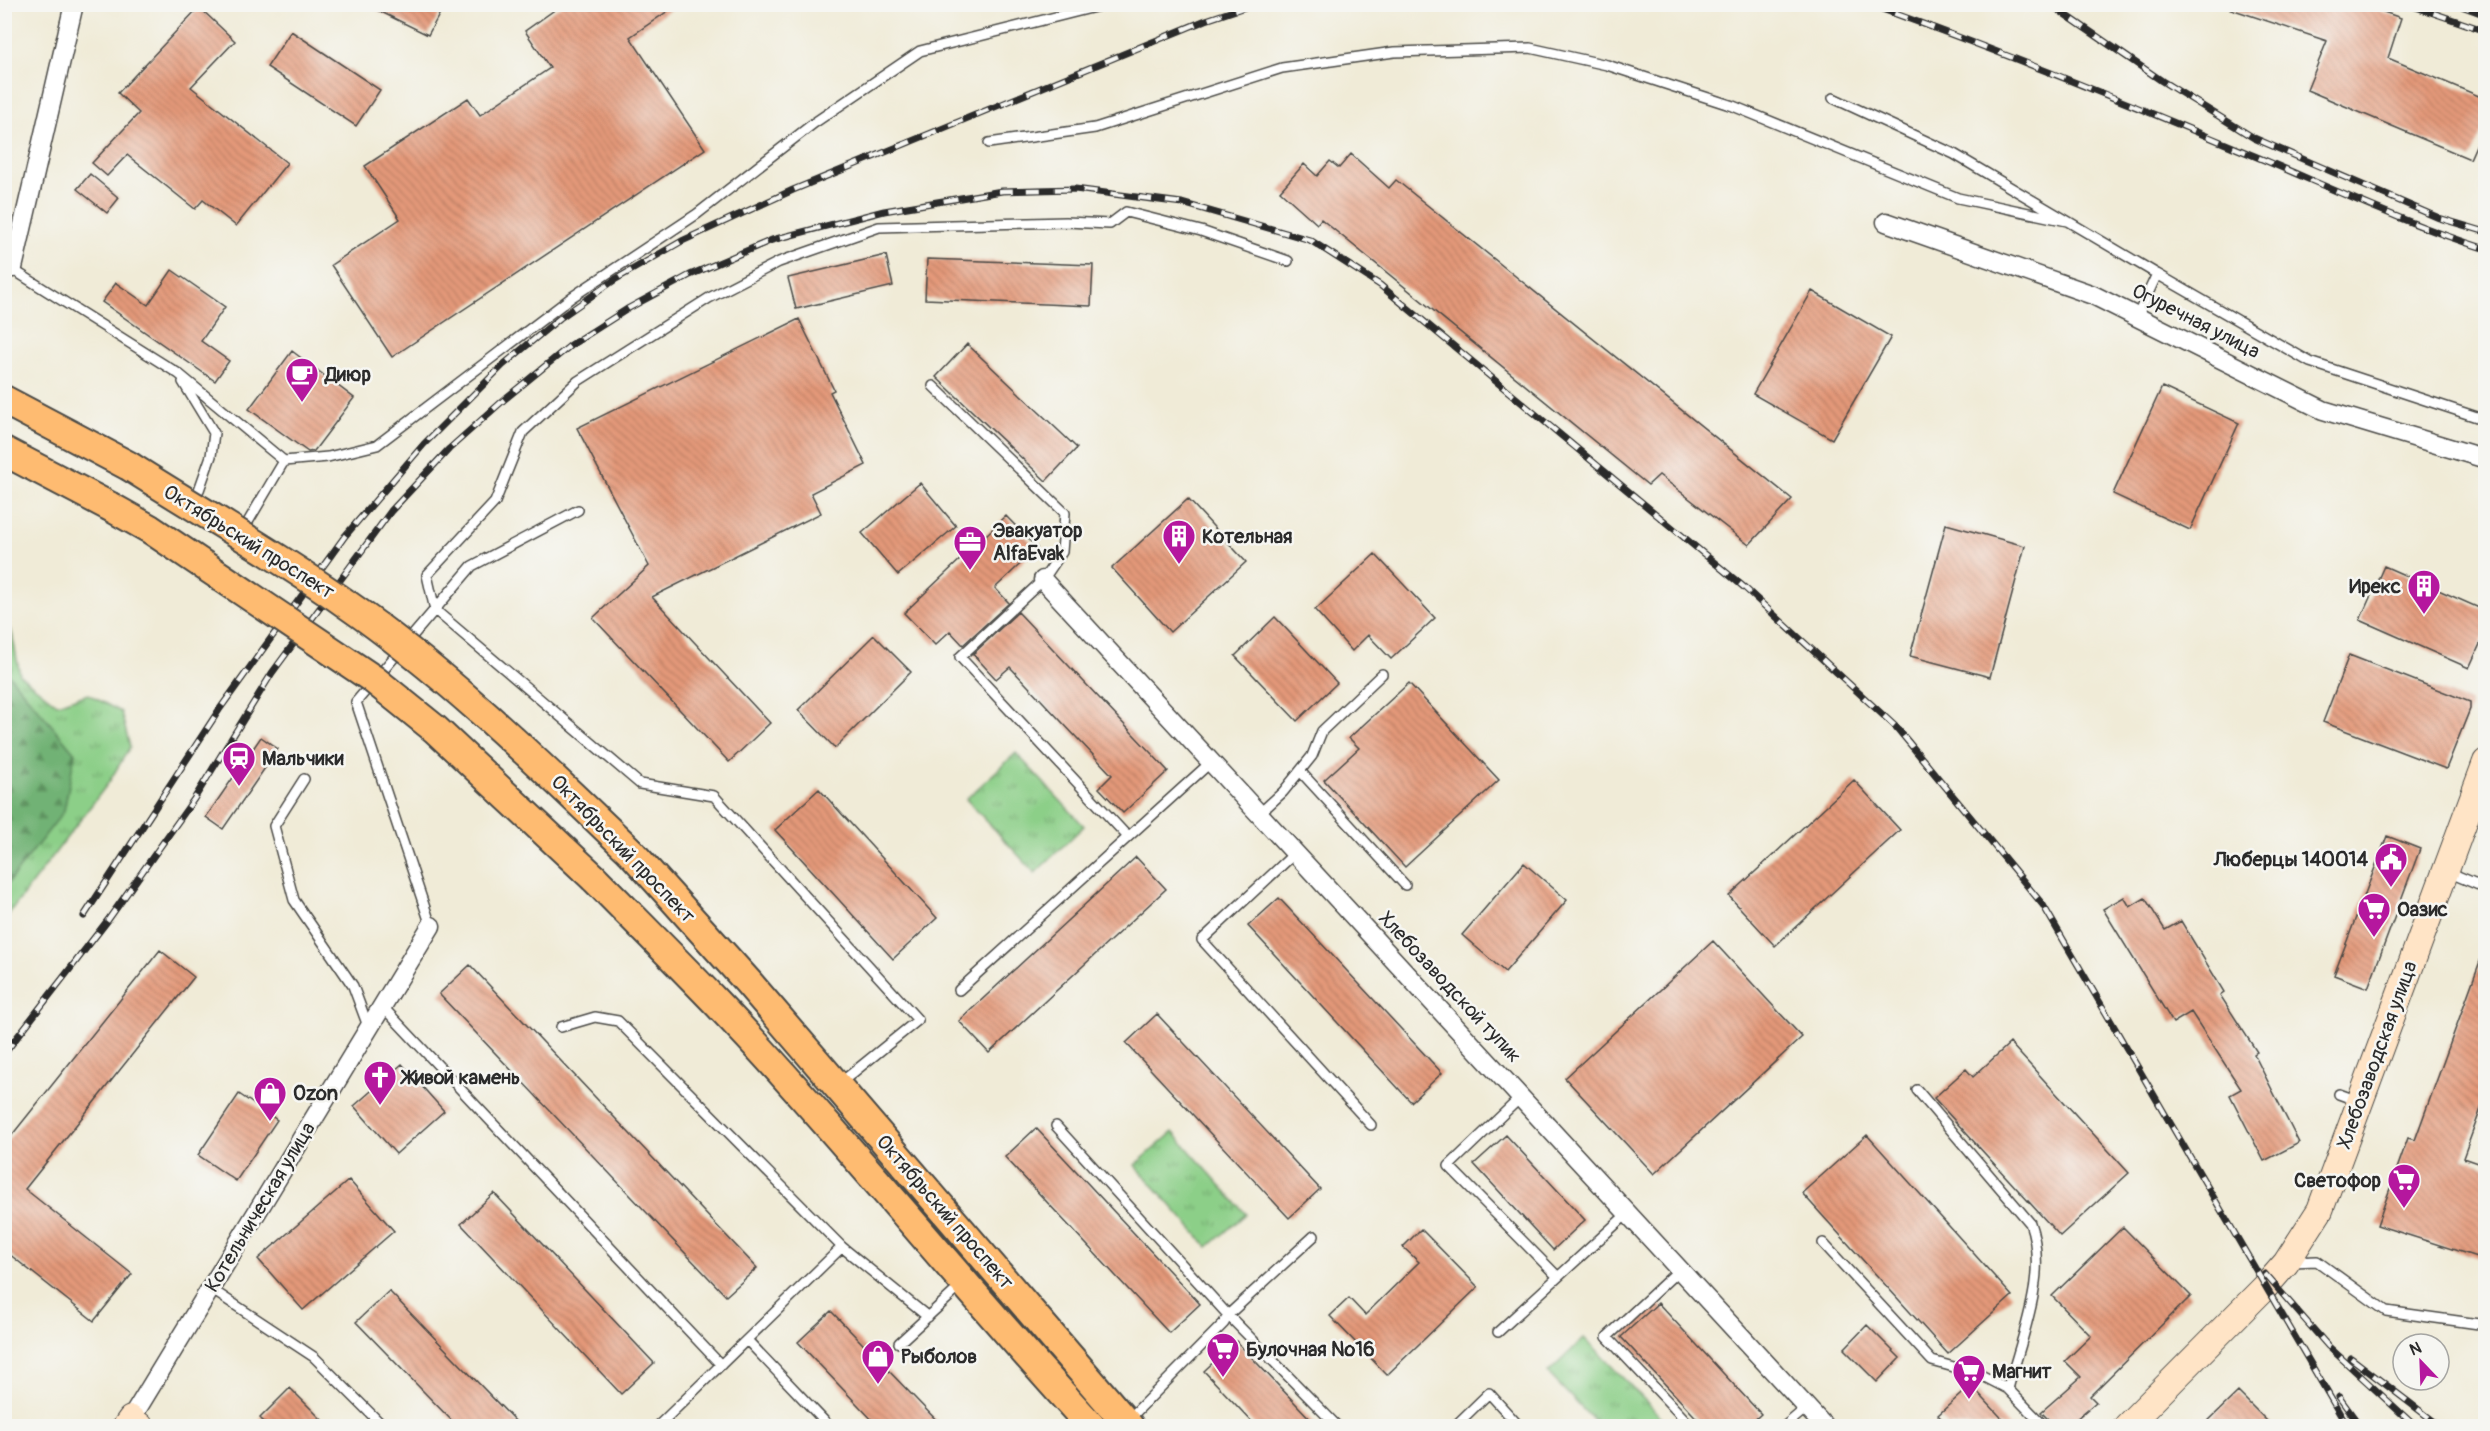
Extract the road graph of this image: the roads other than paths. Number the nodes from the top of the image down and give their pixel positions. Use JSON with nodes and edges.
{"nodes":[{"id":1,"x":74,"y":4,"type":"edge"},
{"id":2,"x":1107,"y":4,"type":"edge"},
{"id":3,"x":1833,"y":98,"type":"dead end"},
{"id":4,"x":989,"y":143,"type":"dead end"},
{"id":5,"x":2067,"y":221,"type":"junction"},
{"id":6,"x":1886,"y":222,"type":"dead end"},
{"id":7,"x":1288,"y":261,"type":"dead end"},
{"id":8,"x":9,"y":266,"type":"edge"},
{"id":9,"x":2157,"y":274,"type":"junction"},
{"id":10,"x":2137,"y":317,"type":"junction"},
{"id":11,"x":179,"y":374,"type":"junction"},
{"id":12,"x":933,"y":386,"type":"dead end"},
{"id":13,"x":4,"y":400,"type":"edge"},
{"id":14,"x":2486,"y":420,"type":"edge"},
{"id":15,"x":4,"y":451,"type":"edge"},
{"id":16,"x":2486,"y":459,"type":"edge"},
{"id":17,"x":284,"y":461,"type":"junction"},
{"id":18,"x":199,"y":490,"type":"dead end"},
{"id":19,"x":578,"y":510,"type":"dead end"},
{"id":20,"x":248,"y":522,"type":"dead end"},
{"id":21,"x":1042,"y":580,"type":"junction"},
{"id":22,"x":435,"y":610,"type":"junction"},
{"id":23,"x":1382,"y":674,"type":"dead end"},
{"id":24,"x":1211,"y":762,"type":"junction"},
{"id":25,"x":2486,"y":762,"type":"edge"},
{"id":26,"x":1300,"y":771,"type":"junction"},
{"id":27,"x":304,"y":778,"type":"dead end"},
{"id":28,"x":2479,"y":799,"type":"edge"},
{"id":29,"x":1259,"y":814,"type":"junction"},
{"id":30,"x":1128,"y":837,"type":"junction"},
{"id":31,"x":1295,"y":853,"type":"junction"},
{"id":32,"x":2445,"y":871,"type":"junction"},
{"id":33,"x":1405,"y":885,"type":"dead end"},
{"id":34,"x":2486,"y":888,"type":"edge"},
{"id":35,"x":431,"y":926,"type":"joint"},
{"id":36,"x":959,"y":990,"type":"dead end"},
{"id":37,"x":382,"y":1006,"type":"junction"},
{"id":38,"x":561,"y":1027,"type":"dead end"},
{"id":39,"x":369,"y":1029,"type":"junction"},
{"id":40,"x":837,"y":1085,"type":"junction"},
{"id":41,"x":1917,"y":1090,"type":"dead end"},
{"id":42,"x":1521,"y":1097,"type":"junction"},
{"id":43,"x":1371,"y":1125,"type":"dead end"},
{"id":44,"x":1056,"y":1126,"type":"dead end"},
{"id":45,"x":1628,"y":1213,"type":"junction"},
{"id":46,"x":1314,"y":1236,"type":"dead end"},
{"id":47,"x":1823,"y":1243,"type":"dead end"},
{"id":48,"x":842,"y":1247,"type":"junction"},
{"id":49,"x":2286,"y":1263,"type":"junction"},
{"id":50,"x":1680,"y":1269,"type":"junction"},
{"id":51,"x":1558,"y":1277,"type":"junction"},
{"id":52,"x":964,"y":1284,"type":"junction"},
{"id":53,"x":211,"y":1289,"type":"junction"},
{"id":54,"x":1228,"y":1315,"type":"junction"},
{"id":55,"x":928,"y":1317,"type":"junction"},
{"id":56,"x":2486,"y":1325,"type":"edge"},
{"id":57,"x":1498,"y":1332,"type":"dead end"},
{"id":58,"x":747,"y":1340,"type":"junction"},
{"id":59,"x":899,"y":1343,"type":"dead end"},
{"id":60,"x":722,"y":1365,"type":"junction"},
{"id":61,"x":2008,"y":1389,"type":"junction"},
{"id":62,"x":1806,"y":1408,"type":"junction"},
{"id":63,"x":133,"y":1424,"type":"edge"},
{"id":64,"x":1127,"y":1425,"type":"edge"},
{"id":65,"x":383,"y":1426,"type":"edge"},
{"id":66,"x":658,"y":1426,"type":"edge"},
{"id":67,"x":829,"y":1426,"type":"edge"},
{"id":68,"x":1091,"y":1426,"type":"edge"},
{"id":69,"x":1337,"y":1426,"type":"edge"},
{"id":70,"x":1455,"y":1426,"type":"edge"},
{"id":71,"x":1520,"y":1426,"type":"edge"},
{"id":72,"x":1691,"y":1426,"type":"edge"},
{"id":73,"x":1785,"y":1426,"type":"edge"},
{"id":74,"x":1824,"y":1426,"type":"edge"},
{"id":75,"x":2044,"y":1426,"type":"edge"},
{"id":76,"x":2127,"y":1426,"type":"edge"}],
"edges":[{"from":1,"to":8,"type":"street"},
{"from":2,"to":17,"type":"lane"},
{"from":3,"to":5,"type":"lane"},
{"from":4,"to":5,"type":"lane"},
{"from":5,"to":9,"type":"lane"},
{"from":6,"to":10,"type":"street","name":"Огуречная улица"},
{"from":7,"to":22,"type":"lane"},
{"from":8,"to":11,"type":"lane"},
{"from":9,"to":10,"type":"lane"},
{"from":9,"to":14,"type":"lane"},
{"from":10,"to":16,"type":"street","name":"Огуречная улица"},
{"from":11,"to":17,"type":"lane"},
{"from":11,"to":18,"type":"lane"},
{"from":12,"to":21,"type":"lane"},
{"from":13,"to":40,"type":"main road","name":"Октябрьский проспект","bridge":true},
{"from":15,"to":52,"type":"main road","name":"Октябрьский проспект","bridge":true},
{"from":17,"to":20,"type":"lane"},
{"from":19,"to":22,"type":"lane"},
{"from":21,"to":24,"type":"street","name":"Хлебозаводской тупик"},
{"from":21,"to":30,"type":"lane"},
{"from":22,"to":35,"type":"lane"},
{"from":22,"to":40,"type":"lane"},
{"from":23,"to":26,"type":"lane"},
{"from":24,"to":29,"type":"street","name":"Хлебозаводской тупик"},
{"from":24,"to":30,"type":"lane"},
{"from":25,"to":28,"type":"main road","name":"Хлебозаводская улица"},
{"from":26,"to":29,"type":"lane"},
{"from":26,"to":33,"type":"lane"},
{"from":27,"to":39,"type":"lane"},
{"from":28,"to":32,"type":"main road","name":"Хлебозаводская улица"},
{"from":29,"to":31,"type":"street","name":"Хлебозаводской тупик"},
{"from":30,"to":36,"type":"lane"},
{"from":31,"to":42,"type":"street","name":"Хлебозаводской тупик"},
{"from":31,"to":43,"type":"lane"},
{"from":32,"to":34,"type":"lane"},
{"from":32,"to":49,"type":"main road","name":"Хлебозаводская улица"},
{"from":35,"to":37,"type":"street","name":"Котельническая улица"},
{"from":37,"to":39,"type":"street","name":"Котельническая улица"},
{"from":37,"to":60,"type":"lane"},
{"from":38,"to":48,"type":"lane"},
{"from":39,"to":53,"type":"street","name":"Котельническая улица"},
{"from":40,"to":64,"type":"main road","name":"Октябрьский проспект"},
{"from":41,"to":61,"type":"lane"},
{"from":42,"to":45,"type":"street","name":"Хлебозаводской тупик"},
{"from":42,"to":51,"type":"lane"},
{"from":44,"to":54,"type":"lane"},
{"from":45,"to":50,"type":"street","name":"Хлебозаводской тупик"},
{"from":45,"to":51,"type":"lane"},
{"from":46,"to":54,"type":"lane"},
{"from":47,"to":61,"type":"lane"},
{"from":48,"to":55,"type":"lane"},
{"from":48,"to":58,"type":"lane"},
{"from":49,"to":56,"type":"lane"},
{"from":49,"to":76,"type":"main road","name":"Хлебозаводская улица"},
{"from":50,"to":62,"type":"street","name":"Хлебозаводской тупик"},
{"from":50,"to":72,"type":"lane"},
{"from":51,"to":57,"type":"lane"},
{"from":52,"to":55,"type":"lane"},
{"from":52,"to":68,"type":"main road","name":"Октябрьский проспект"},
{"from":53,"to":63,"type":"street","name":"Котельническая улица"},
{"from":53,"to":65,"type":"lane"},
{"from":54,"to":64,"type":"lane"},
{"from":54,"to":69,"type":"lane"},
{"from":55,"to":59,"type":"lane"},
{"from":58,"to":60,"type":"lane"},
{"from":58,"to":67,"type":"lane"},
{"from":60,"to":66,"type":"lane"},
{"from":61,"to":75,"type":"lane"},
{"from":62,"to":73,"type":"lane"},
{"from":62,"to":74,"type":"street","name":"Хлебозаводской тупик"},
{"from":70,"to":71,"type":"lane"}]}
